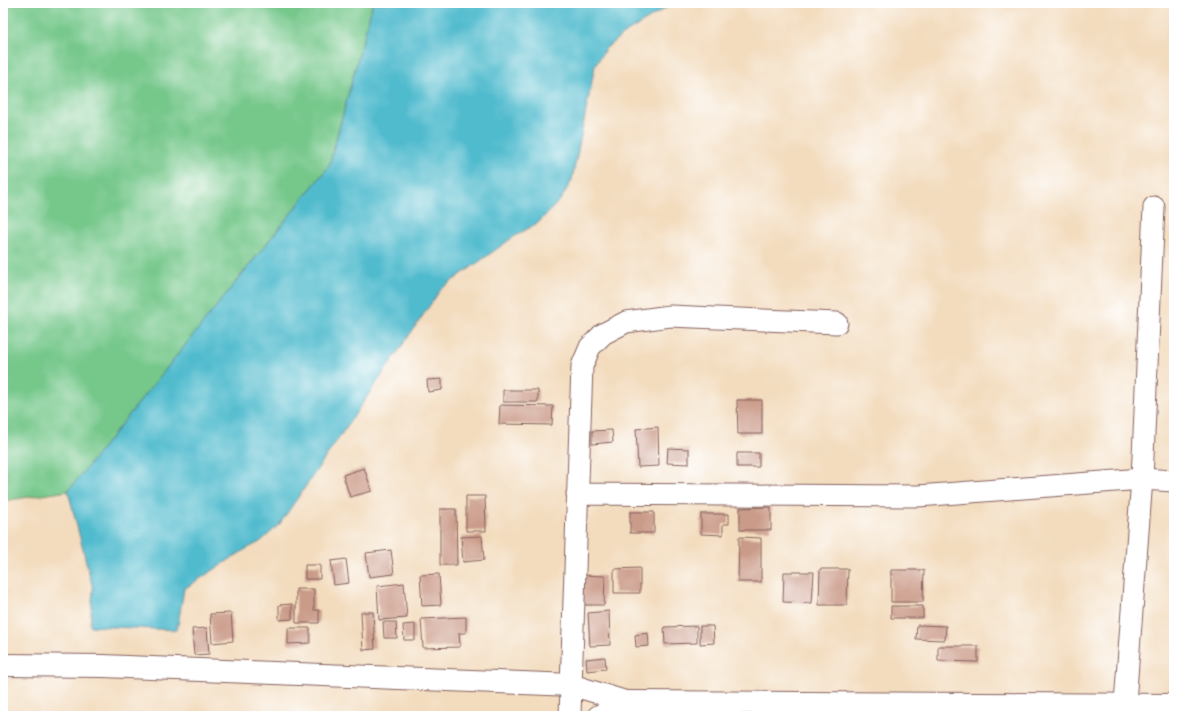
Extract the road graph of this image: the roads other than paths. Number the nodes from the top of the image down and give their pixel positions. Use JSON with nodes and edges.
{"nodes":[{"id":1,"x":1154,"y":207,"type":"dead end"},
{"id":2,"x":837,"y":323,"type":"dead end"},
{"id":3,"x":1142,"y":479,"type":"junction"},
{"id":4,"x":1174,"y":481,"type":"edge"},
{"id":5,"x":577,"y":494,"type":"junction"},
{"id":6,"x":3,"y":665,"type":"edge"},
{"id":7,"x":572,"y":685,"type":"junction"},
{"id":8,"x":627,"y":702,"type":"junction"},
{"id":9,"x":1174,"y":705,"type":"edge"},
{"id":10,"x":1124,"y":710,"type":"edge"},
{"id":11,"x":570,"y":716,"type":"edge"},
{"id":12,"x":598,"y":716,"type":"edge"}],
"edges":[{"from":1,"to":3,"type":"street"},
{"from":2,"to":5,"type":"street"},
{"from":3,"to":4,"type":"street"},
{"from":3,"to":5,"type":"street"},
{"from":3,"to":10,"type":"street"},
{"from":5,"to":7,"type":"street"},
{"from":6,"to":7,"type":"street"},
{"from":7,"to":8,"type":"street"},
{"from":7,"to":11,"type":"street"},
{"from":8,"to":10,"type":"street"},
{"from":8,"to":12,"type":"street"},
{"from":9,"to":10,"type":"street"}]}
